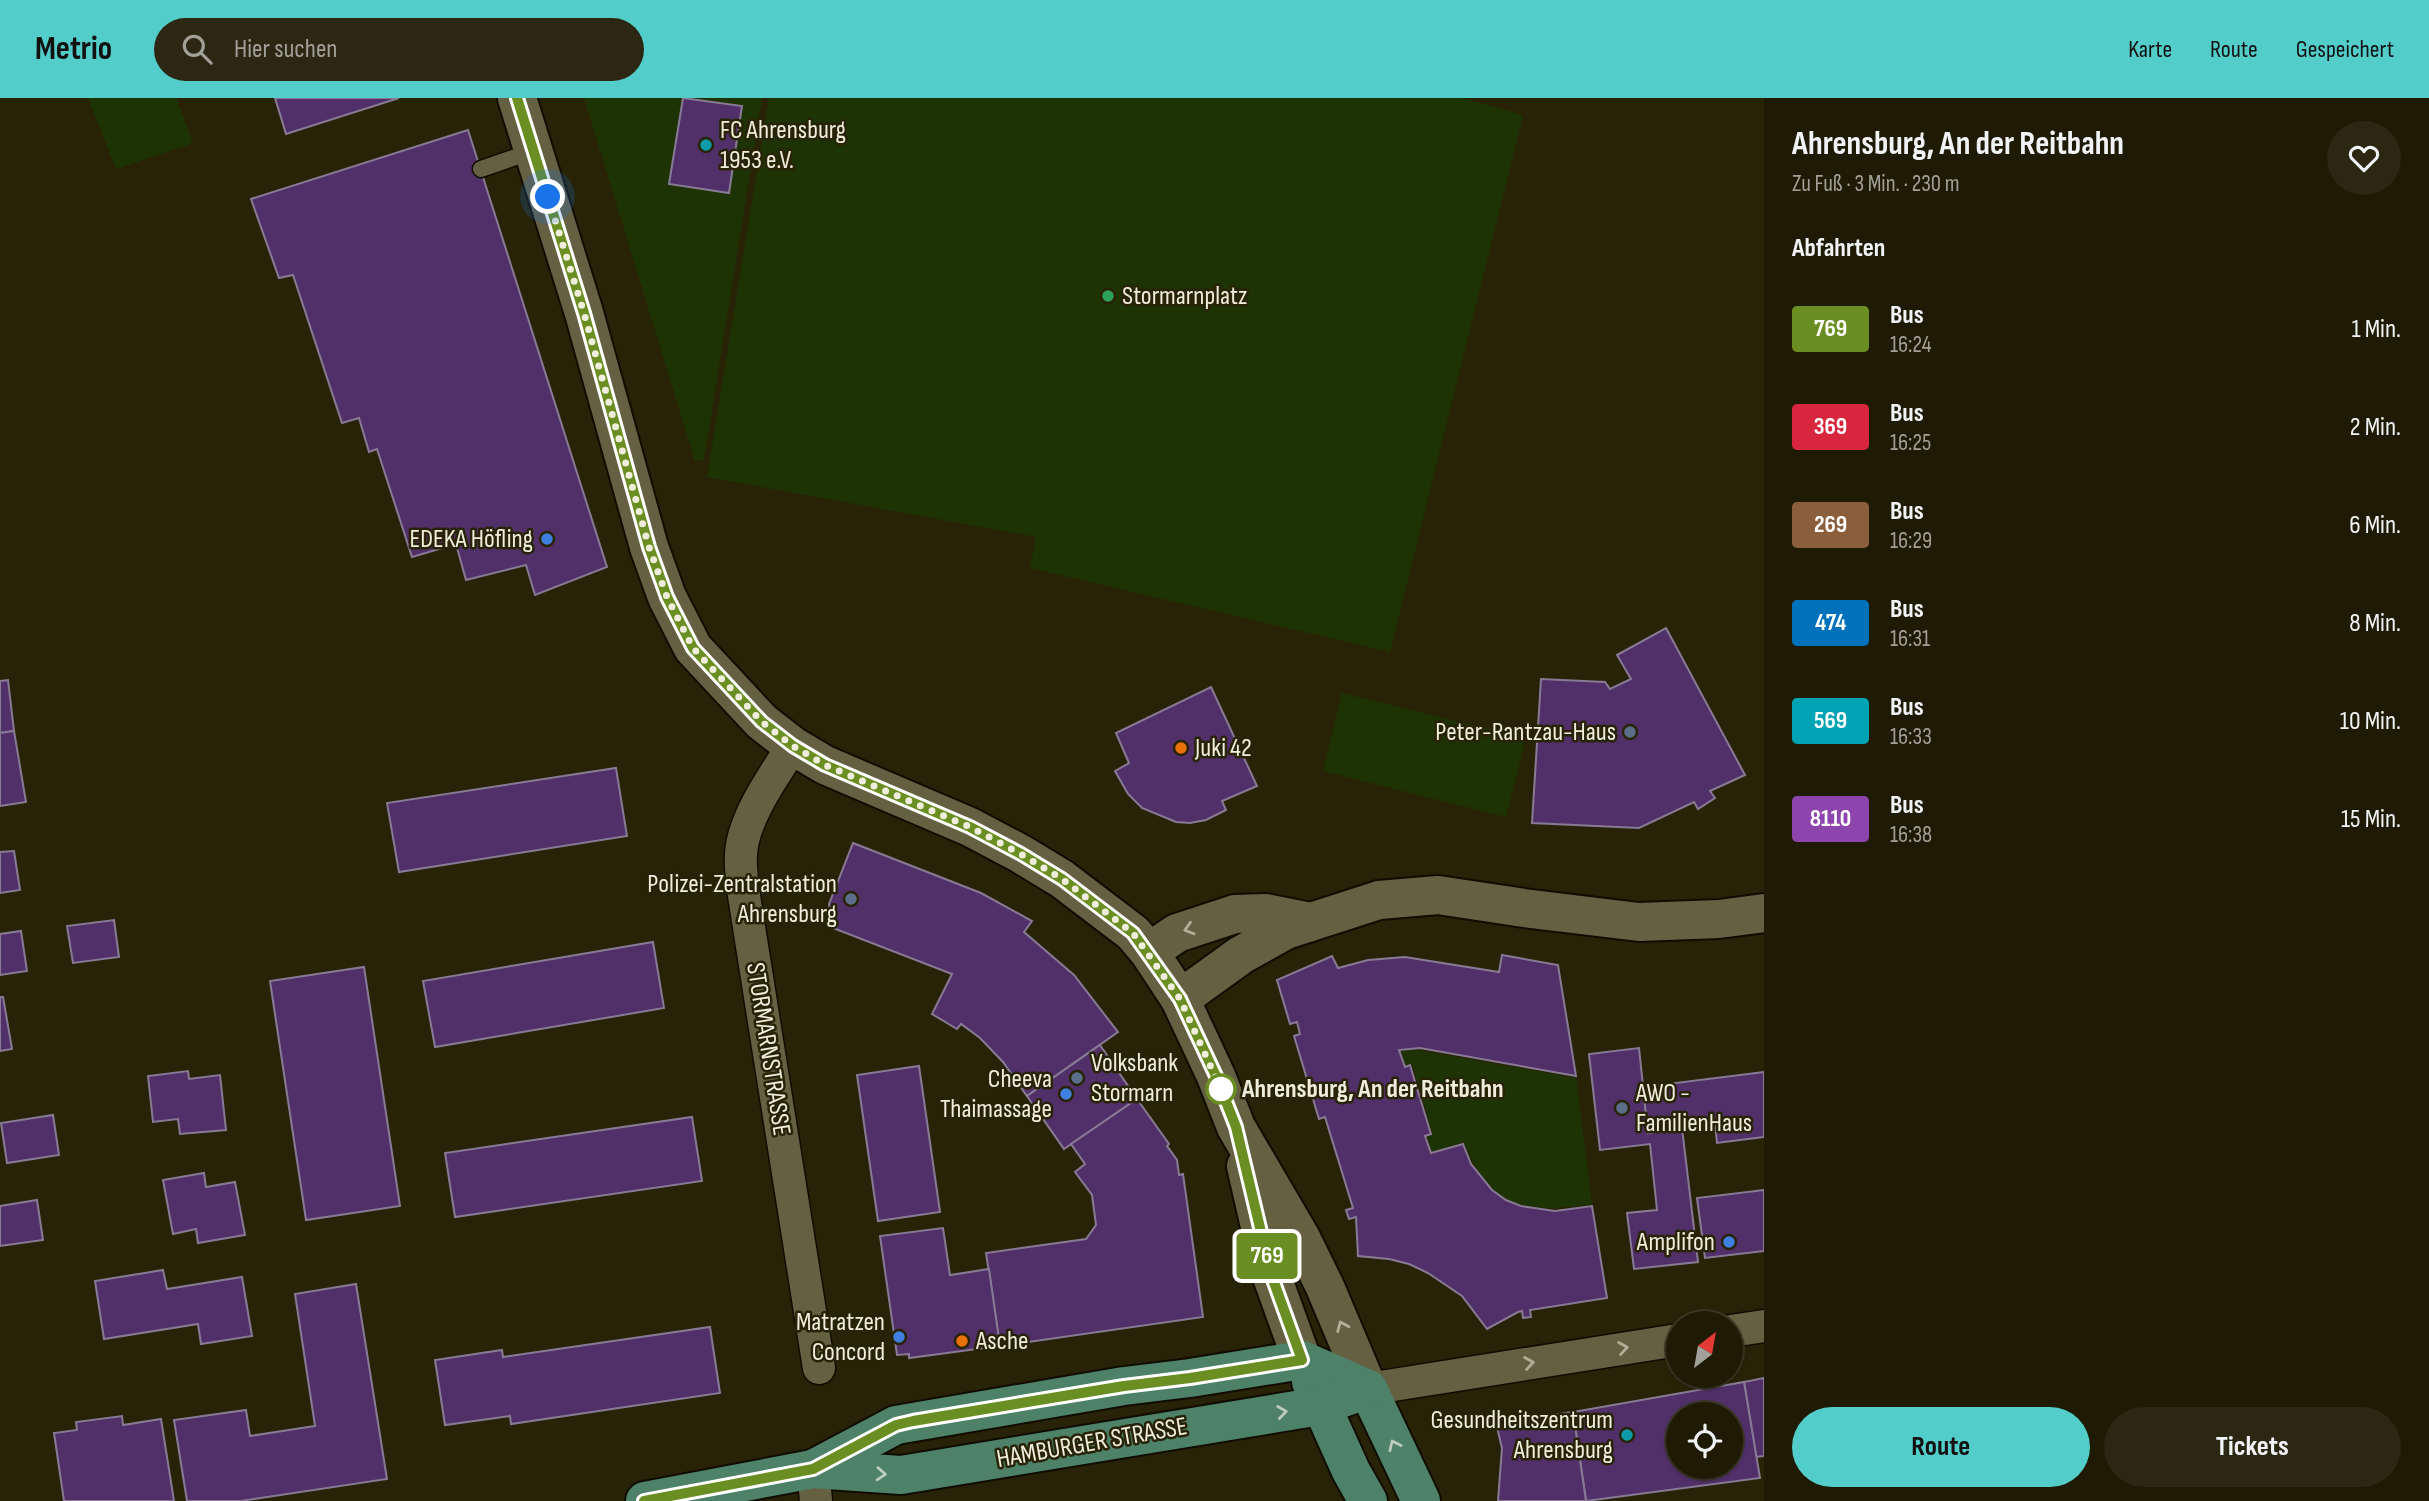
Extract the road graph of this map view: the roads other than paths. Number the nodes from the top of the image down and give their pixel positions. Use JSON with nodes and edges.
{"nodes":[{"id":1,"x":517,"y":98,"type":"edge"},
{"id":2,"x":533,"y":151,"type":"junction"},
{"id":3,"x":481,"y":169,"type":"dead end"},
{"id":4,"x":793,"y":746,"type":"junction"},
{"id":5,"x":1764,"y":913,"type":"edge"},
{"id":6,"x":1310,"y":922,"type":"junction"},
{"id":7,"x":1149,"y":953,"type":"junction"},
{"id":8,"x":1180,"y":999,"type":"junction"},
{"id":9,"x":1236,"y":1127,"type":"junction"},
{"id":10,"x":1764,"y":1326,"type":"edge"},
{"id":11,"x":1743,"y":1329,"type":"edge"},
{"id":12,"x":1666,"y":1342,"type":"edge"},
{"id":13,"x":1302,"y":1360,"type":"junction"},
{"id":14,"x":819,"y":1368,"type":"dead end"},
{"id":15,"x":1368,"y":1389,"type":"junction"},
{"id":16,"x":1320,"y":1406,"type":"junction"},
{"id":17,"x":814,"y":1485,"type":"edge"},
{"id":18,"x":645,"y":1501,"type":"edge"},
{"id":19,"x":1368,"y":1501,"type":"edge"},
{"id":20,"x":1422,"y":1501,"type":"edge"}],
"edges":[{"from":1,"to":2,"type":"street"},
{"from":2,"to":3,"type":"lane"},
{"from":2,"to":4,"type":"street"},
{"from":4,"to":7,"type":"street"},
{"from":4,"to":14,"type":"street","name":"STORMARNSTRASSE"},
{"from":5,"to":6,"type":"street"},
{"from":6,"to":7,"type":"street","one_way":true},
{"from":6,"to":8,"type":"street"},
{"from":7,"to":8,"type":"street"},
{"from":8,"to":9,"type":"street"},
{"from":9,"to":13,"type":"street"},
{"from":15,"to":9,"type":"street","one_way":true},
{"from":10,"to":11,"type":"street"},
{"from":15,"to":12,"type":"street","name":"HAMBURGER STRASSE","one_way":true},
{"from":13,"to":15,"type":"main road"},
{"from":13,"to":16,"type":"main road"},
{"from":13,"to":17,"type":"main road","name":"HAMBURGER STRASSE"},
{"from":15,"to":16,"type":"main road","name":"HAMBURGER STRASSE"},
{"from":20,"to":15,"type":"main road","one_way":true},
{"from":17,"to":16,"type":"main road","name":"HAMBURGER STRASSE","one_way":true},
{"from":16,"to":19,"type":"main road"},
{"from":17,"to":18,"type":"main road","name":"HAMBURGER STRASSE"}]}
